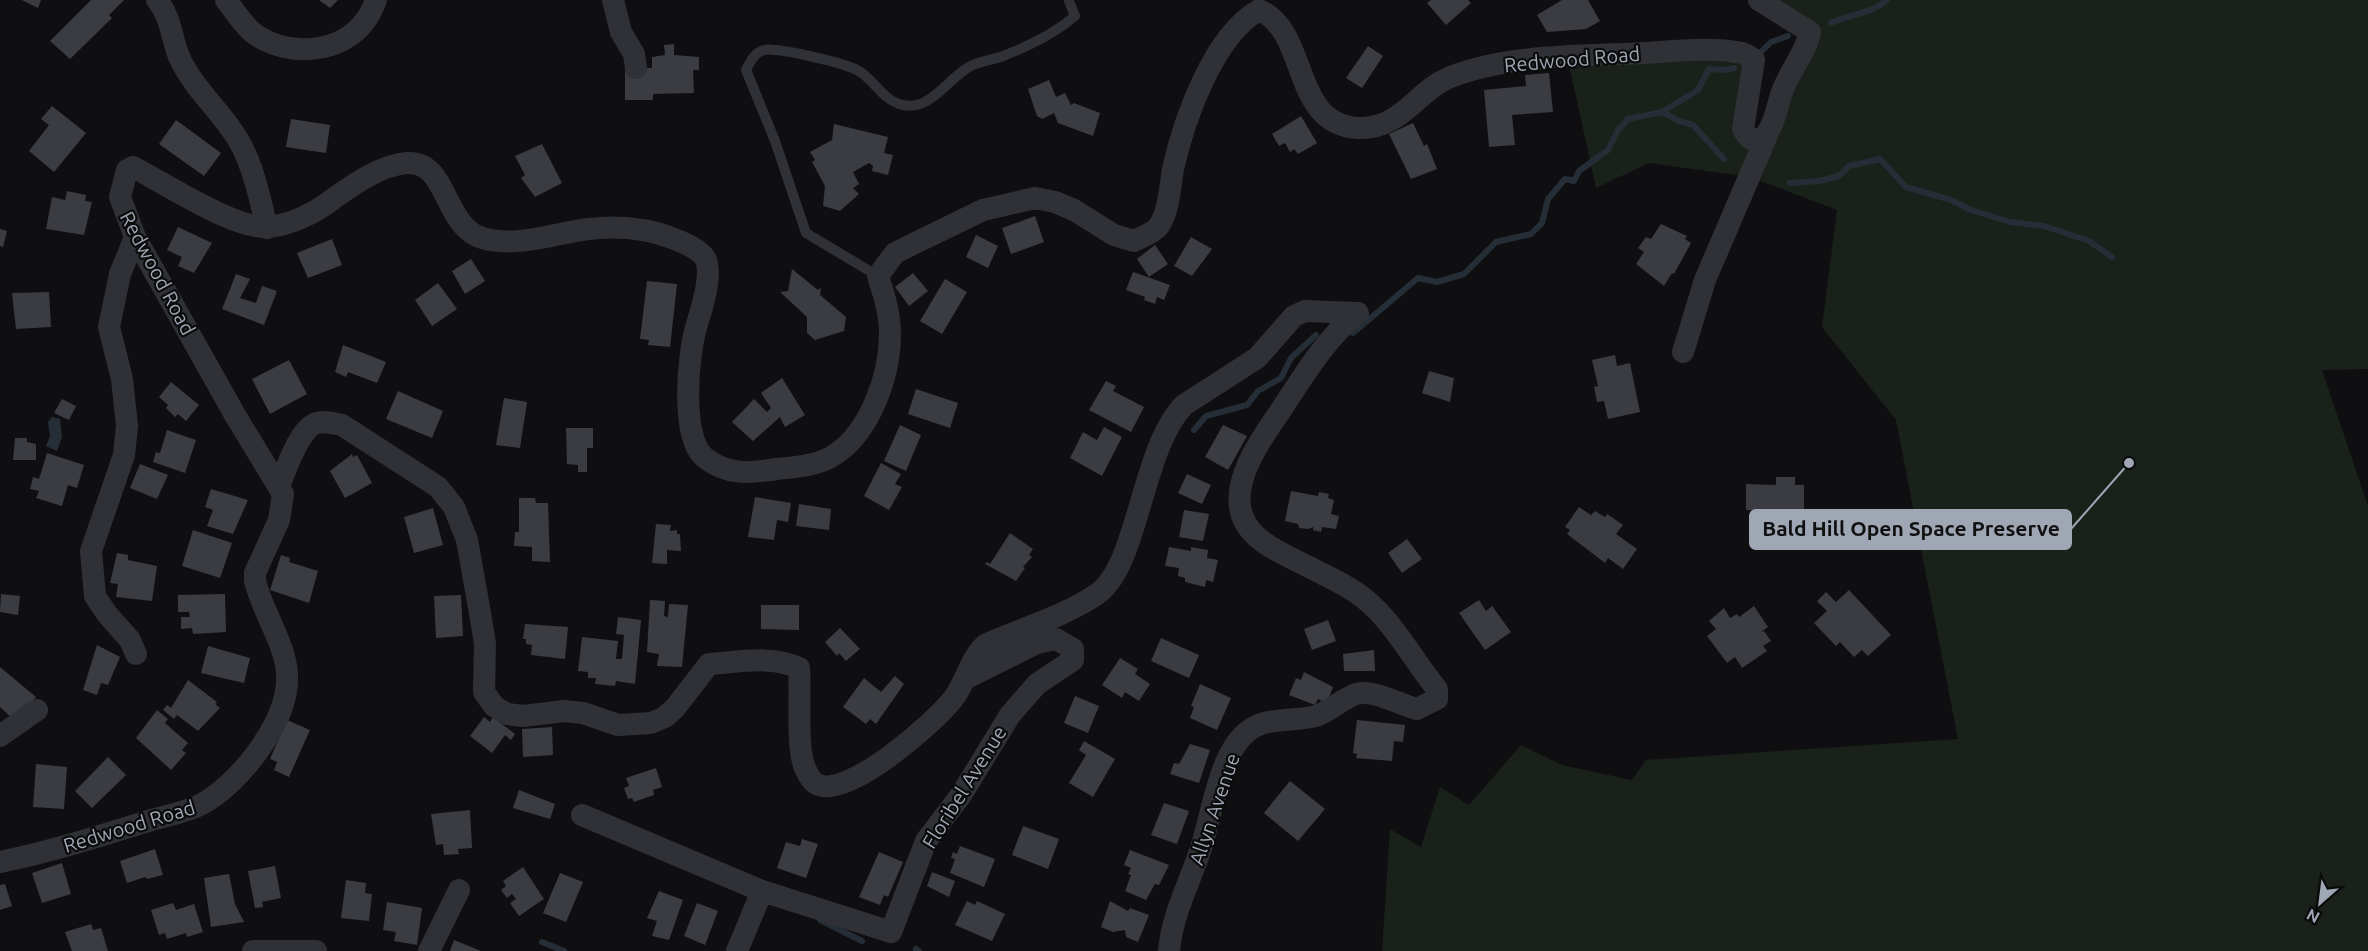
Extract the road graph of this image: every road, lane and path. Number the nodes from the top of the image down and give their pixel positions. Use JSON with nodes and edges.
{"nodes":[{"id":1,"x":157,"y":0,"type":"edge"},
{"id":2,"x":226,"y":0,"type":"edge"},
{"id":3,"x":376,"y":0,"type":"edge"},
{"id":4,"x":613,"y":0,"type":"edge"},
{"id":5,"x":1759,"y":0,"type":"edge"},
{"id":6,"x":1069,"y":1,"type":"edge"},
{"id":7,"x":636,"y":68,"type":"dead end"},
{"id":8,"x":1768,"y":133,"type":"junction"},
{"id":9,"x":267,"y":228,"type":"junction"},
{"id":10,"x":135,"y":237,"type":"junction"},
{"id":11,"x":878,"y":276,"type":"junction"},
{"id":12,"x":1329,"y":312,"type":"joint"},
{"id":13,"x":1683,"y":352,"type":"dead end"},
{"id":14,"x":279,"y":486,"type":"junction"},
{"id":15,"x":136,"y":654,"type":"dead end"},
{"id":16,"x":967,"y":678,"type":"junction"},
{"id":17,"x":37,"y":710,"type":"dead end"},
{"id":18,"x":0,"y":736,"type":"edge"},
{"id":19,"x":582,"y":815,"type":"dead end"},
{"id":20,"x":0,"y":862,"type":"edge"},
{"id":21,"x":459,"y":890,"type":"dead end"},
{"id":22,"x":762,"y":891,"type":"junction"},
{"id":23,"x":253,"y":951,"type":"edge"},
{"id":24,"x":316,"y":951,"type":"edge"},
{"id":25,"x":429,"y":951,"type":"edge"},
{"id":26,"x":737,"y":951,"type":"edge"},
{"id":27,"x":1169,"y":951,"type":"edge"}],
"edges":[{"from":1,"to":9,"type":"street"},
{"from":2,"to":3,"type":"street"},
{"from":4,"to":7,"type":"street"},
{"from":5,"to":8,"type":"street"},
{"from":6,"to":11,"type":"lane"},
{"from":8,"to":11,"type":"street","name":"Redwood Road"},
{"from":8,"to":13,"type":"street"},
{"from":9,"to":10,"type":"street","name":"Redwood Road"},
{"from":9,"to":11,"type":"street","name":"Redwood Road"},
{"from":10,"to":14,"type":"street","name":"Redwood Road"},
{"from":10,"to":15,"type":"street"},
{"from":12,"to":16,"type":"street","name":"Floribel Avenue"},
{"from":12,"to":27,"type":"street","name":"Allyn Avenue"},
{"from":14,"to":16,"type":"street","name":"Floribel Avenue"},
{"from":14,"to":20,"type":"street","name":"Redwood Road"},
{"from":16,"to":22,"type":"street","name":"Floribel Avenue"},
{"from":17,"to":18,"type":"street"},
{"from":19,"to":22,"type":"street","name":"Floribel Avenue"},
{"from":21,"to":25,"type":"street"},
{"from":22,"to":26,"type":"street"},
{"from":23,"to":24,"type":"street"}]}
